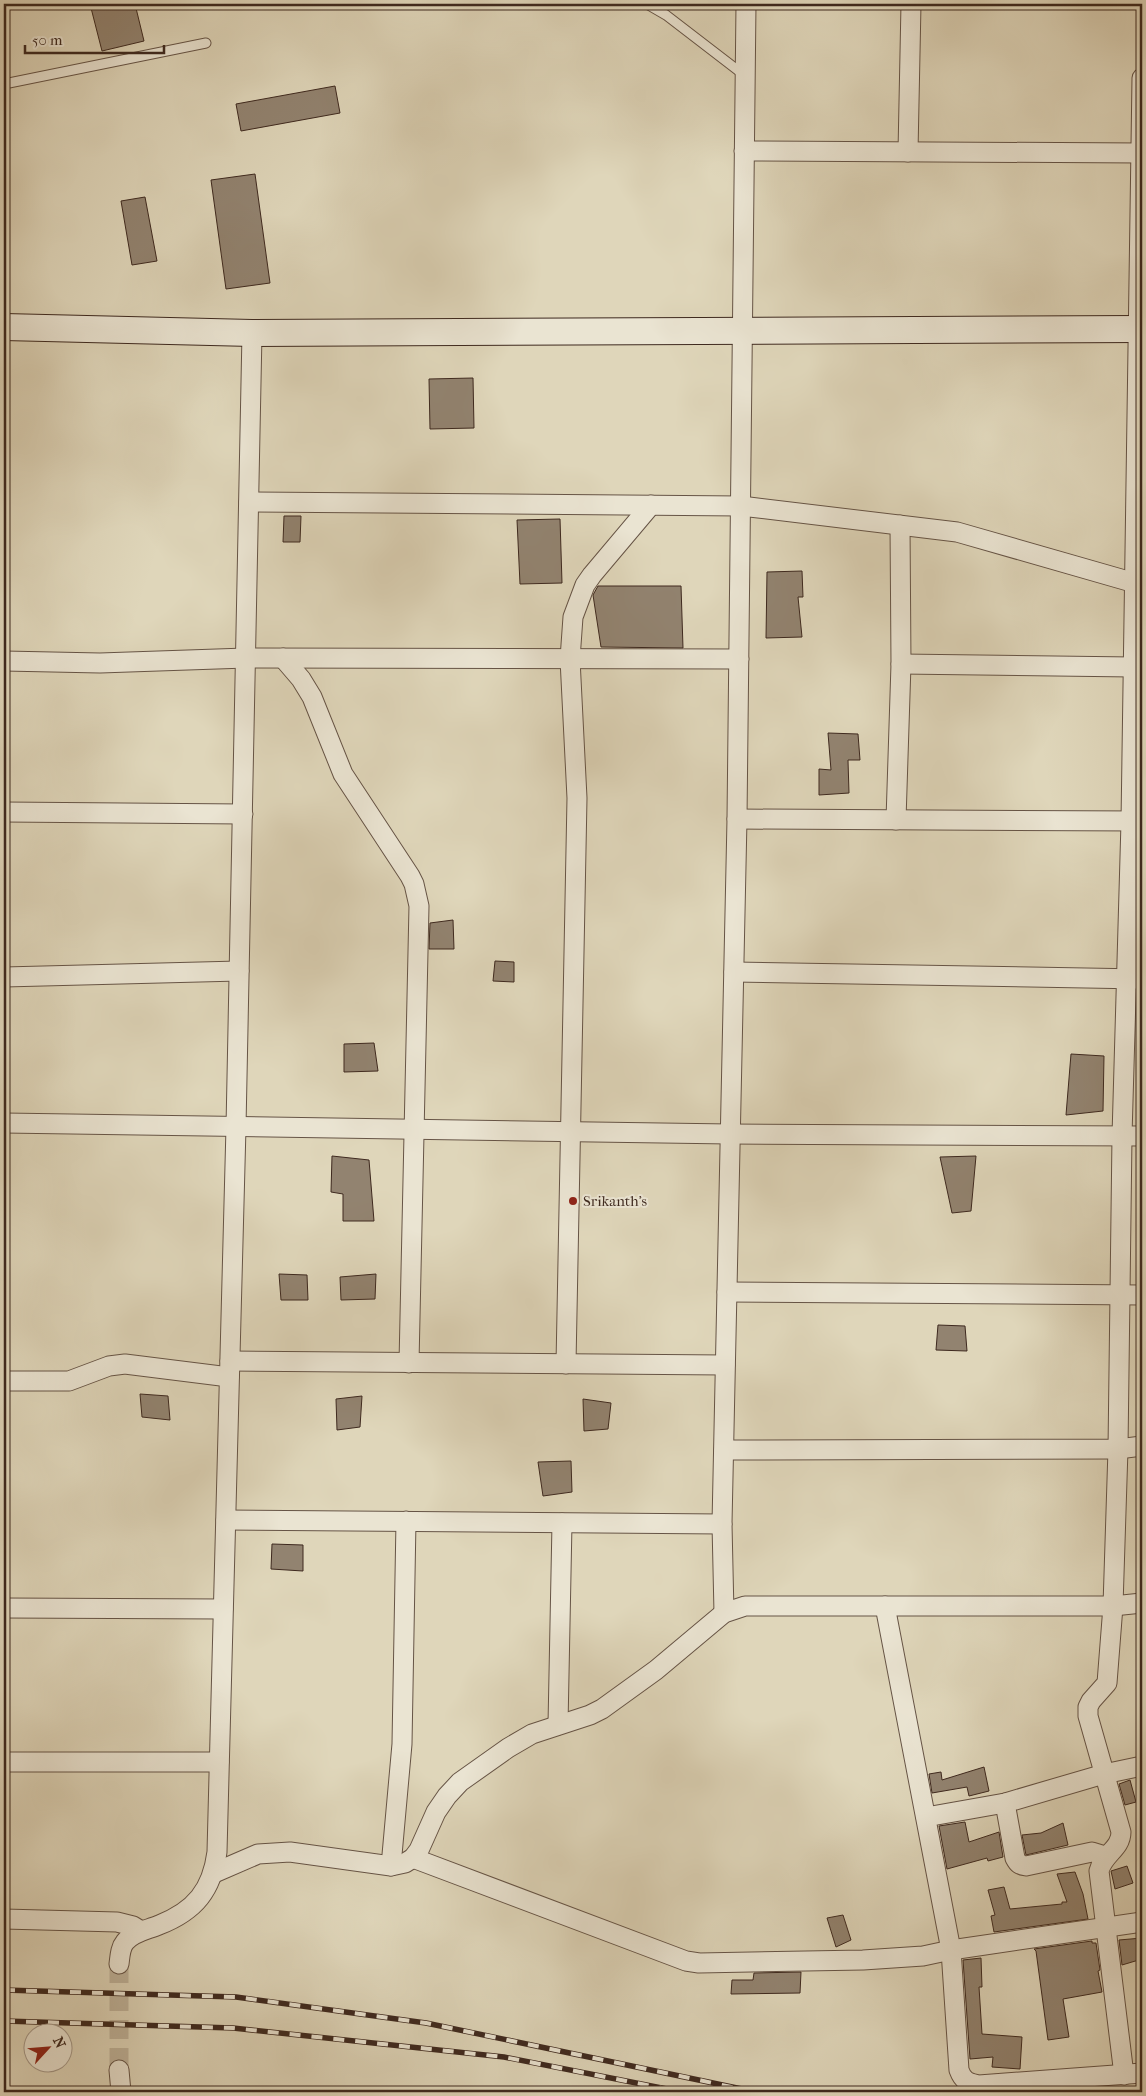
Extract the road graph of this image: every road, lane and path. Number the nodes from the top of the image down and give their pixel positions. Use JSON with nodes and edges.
{"nodes":[{"id":1,"x":648,"y":4,"type":"edge"},
{"id":2,"x":746,"y":4,"type":"edge"},
{"id":3,"x":911,"y":4,"type":"edge"},
{"id":4,"x":206,"y":43,"type":"dead end"},
{"id":5,"x":745,"y":76,"type":"junction"},
{"id":6,"x":1142,"y":78,"type":"edge"},
{"id":7,"x":4,"y":84,"type":"edge"},
{"id":8,"x":744,"y":151,"type":"junction"},
{"id":9,"x":908,"y":152,"type":"junction"},
{"id":10,"x":1141,"y":153,"type":"edge"},
{"id":11,"x":4,"y":327,"type":"edge"},
{"id":12,"x":743,"y":330,"type":"junction"},
{"id":13,"x":1141,"y":330,"type":"edge"},
{"id":14,"x":252,"y":333,"type":"junction"},
{"id":15,"x":249,"y":502,"type":"junction"},
{"id":16,"x":651,"y":505,"type":"junction"},
{"id":17,"x":741,"y":506,"type":"junction"},
{"id":18,"x":900,"y":525,"type":"junction"},
{"id":19,"x":1135,"y":583,"type":"junction"},
{"id":20,"x":246,"y":658,"type":"junction"},
{"id":21,"x":282,"y":658,"type":"junction"},
{"id":22,"x":570,"y":659,"type":"junction"},
{"id":23,"x":739,"y":659,"type":"junction"},
{"id":24,"x":4,"y":662,"type":"edge"},
{"id":25,"x":902,"y":664,"type":"junction"},
{"id":26,"x":1133,"y":667,"type":"junction"},
{"id":27,"x":4,"y":812,"type":"edge"},
{"id":28,"x":242,"y":814,"type":"junction"},
{"id":29,"x":738,"y":819,"type":"junction"},
{"id":30,"x":896,"y":820,"type":"junction"},
{"id":31,"x":1136,"y":821,"type":"edge"},
{"id":32,"x":239,"y":971,"type":"junction"},
{"id":33,"x":734,"y":972,"type":"junction"},
{"id":34,"x":4,"y":977,"type":"edge"},
{"id":35,"x":1134,"y":979,"type":"edge"},
{"id":36,"x":4,"y":1123,"type":"edge"},
{"id":37,"x":236,"y":1127,"type":"junction"},
{"id":38,"x":415,"y":1129,"type":"junction"},
{"id":39,"x":570,"y":1132,"type":"junction"},
{"id":40,"x":730,"y":1134,"type":"junction"},
{"id":41,"x":1122,"y":1136,"type":"junction"},
{"id":42,"x":1142,"y":1136,"type":"edge"},
{"id":43,"x":727,"y":1292,"type":"junction"},
{"id":44,"x":1120,"y":1294,"type":"junction"},
{"id":45,"x":1142,"y":1294,"type":"edge"},
{"id":46,"x":409,"y":1363,"type":"junction"},
{"id":47,"x":566,"y":1364,"type":"junction"},
{"id":48,"x":725,"y":1365,"type":"junction"},
{"id":49,"x":230,"y":1369,"type":"junction"},
{"id":50,"x":4,"y":1381,"type":"edge"},
{"id":51,"x":1142,"y":1446,"type":"edge"},
{"id":52,"x":1118,"y":1449,"type":"junction"},
{"id":53,"x":724,"y":1450,"type":"junction"},
{"id":54,"x":226,"y":1520,"type":"junction"},
{"id":55,"x":406,"y":1521,"type":"junction"},
{"id":56,"x":562,"y":1523,"type":"junction"},
{"id":57,"x":722,"y":1524,"type":"junction"},
{"id":58,"x":1142,"y":1603,"type":"edge"},
{"id":59,"x":885,"y":1606,"type":"junction"},
{"id":60,"x":1113,"y":1606,"type":"junction"},
{"id":61,"x":4,"y":1608,"type":"edge"},
{"id":62,"x":223,"y":1609,"type":"junction"},
{"id":63,"x":724,"y":1613,"type":"junction"},
{"id":64,"x":558,"y":1725,"type":"junction"},
{"id":65,"x":4,"y":1762,"type":"edge"},
{"id":66,"x":220,"y":1762,"type":"junction"},
{"id":67,"x":1142,"y":1766,"type":"edge"},
{"id":68,"x":1104,"y":1774,"type":"junction"},
{"id":69,"x":1005,"y":1803,"type":"junction"},
{"id":70,"x":926,"y":1816,"type":"junction"},
{"id":71,"x":1106,"y":1856,"type":"junction"},
{"id":72,"x":413,"y":1858,"type":"junction"},
{"id":73,"x":391,"y":1866,"type":"junction"},
{"id":74,"x":214,"y":1872,"type":"junction"},
{"id":75,"x":4,"y":1919,"type":"edge"},
{"id":76,"x":1142,"y":1922,"type":"edge"},
{"id":77,"x":1106,"y":1926,"type":"junction"},
{"id":78,"x":141,"y":1931,"type":"junction"},
{"id":79,"x":951,"y":1950,"type":"junction"},
{"id":80,"x":119,"y":1964,"type":"tunnel mouth"},
{"id":81,"x":119,"y":2070,"type":"tunnel mouth"},
{"id":82,"x":1133,"y":2074,"type":"edge"},
{"id":83,"x":121,"y":2092,"type":"edge"}],
"edges":[{"from":1,"to":5,"type":"lane"},
{"from":2,"to":5,"type":"street"},
{"from":3,"to":9,"type":"street"},
{"from":4,"to":7,"type":"lane"},
{"from":5,"to":8,"type":"street"},
{"from":6,"to":10,"type":"street"},
{"from":8,"to":9,"type":"street"},
{"from":8,"to":12,"type":"street"},
{"from":9,"to":10,"type":"street"},
{"from":10,"to":13,"type":"street"},
{"from":11,"to":14,"type":"main road"},
{"from":12,"to":13,"type":"main road"},
{"from":12,"to":14,"type":"main road"},
{"from":12,"to":17,"type":"street"},
{"from":13,"to":19,"type":"street"},
{"from":14,"to":15,"type":"street"},
{"from":15,"to":16,"type":"street"},
{"from":15,"to":20,"type":"street"},
{"from":16,"to":17,"type":"street"},
{"from":16,"to":22,"type":"street"},
{"from":17,"to":18,"type":"street"},
{"from":17,"to":23,"type":"street"},
{"from":18,"to":19,"type":"street"},
{"from":18,"to":25,"type":"street"},
{"from":19,"to":26,"type":"street"},
{"from":20,"to":21,"type":"street"},
{"from":20,"to":24,"type":"street"},
{"from":20,"to":28,"type":"street"},
{"from":21,"to":22,"type":"street"},
{"from":21,"to":38,"type":"street"},
{"from":22,"to":23,"type":"street"},
{"from":22,"to":39,"type":"street"},
{"from":23,"to":29,"type":"street"},
{"from":25,"to":26,"type":"street"},
{"from":25,"to":30,"type":"street"},
{"from":26,"to":31,"type":"street"},
{"from":27,"to":28,"type":"street"},
{"from":28,"to":32,"type":"street"},
{"from":29,"to":30,"type":"street"},
{"from":29,"to":33,"type":"street"},
{"from":30,"to":31,"type":"street"},
{"from":31,"to":35,"type":"street"},
{"from":32,"to":34,"type":"street"},
{"from":32,"to":37,"type":"street"},
{"from":33,"to":35,"type":"street"},
{"from":33,"to":40,"type":"street"},
{"from":35,"to":41,"type":"street"},
{"from":36,"to":37,"type":"street"},
{"from":37,"to":38,"type":"street"},
{"from":37,"to":49,"type":"street"},
{"from":38,"to":39,"type":"street"},
{"from":38,"to":46,"type":"street"},
{"from":39,"to":40,"type":"street"},
{"from":39,"to":47,"type":"street"},
{"from":40,"to":41,"type":"street"},
{"from":40,"to":43,"type":"street"},
{"from":41,"to":42,"type":"street"},
{"from":41,"to":44,"type":"street"},
{"from":43,"to":44,"type":"street"},
{"from":43,"to":48,"type":"street"},
{"from":44,"to":45,"type":"street"},
{"from":44,"to":52,"type":"street"},
{"from":46,"to":47,"type":"street"},
{"from":46,"to":49,"type":"street"},
{"from":47,"to":48,"type":"street"},
{"from":48,"to":53,"type":"street"},
{"from":49,"to":50,"type":"street"},
{"from":49,"to":54,"type":"street"},
{"from":51,"to":52,"type":"street"},
{"from":52,"to":53,"type":"street"},
{"from":52,"to":60,"type":"street"},
{"from":53,"to":57,"type":"street"},
{"from":54,"to":55,"type":"street"},
{"from":54,"to":62,"type":"street"},
{"from":55,"to":56,"type":"street"},
{"from":55,"to":73,"type":"street"},
{"from":56,"to":57,"type":"street"},
{"from":56,"to":64,"type":"street"},
{"from":57,"to":63,"type":"street"},
{"from":58,"to":60,"type":"street"},
{"from":59,"to":60,"type":"street"},
{"from":59,"to":63,"type":"street"},
{"from":59,"to":70,"type":"street"},
{"from":60,"to":68,"type":"street"},
{"from":61,"to":62,"type":"street"},
{"from":62,"to":66,"type":"street"},
{"from":63,"to":64,"type":"street"},
{"from":64,"to":72,"type":"street"},
{"from":65,"to":66,"type":"street"},
{"from":66,"to":74,"type":"street"},
{"from":67,"to":68,"type":"street"},
{"from":68,"to":69,"type":"street"},
{"from":68,"to":71,"type":"street"},
{"from":69,"to":70,"type":"street"},
{"from":69,"to":71,"type":"street"},
{"from":70,"to":79,"type":"street"},
{"from":71,"to":77,"type":"street"},
{"from":72,"to":73,"type":"street"},
{"from":72,"to":79,"type":"street"},
{"from":73,"to":74,"type":"street"},
{"from":74,"to":78,"type":"street"},
{"from":75,"to":78,"type":"street"},
{"from":76,"to":77,"type":"street"},
{"from":77,"to":79,"type":"street"},
{"from":77,"to":82,"type":"street"},
{"from":78,"to":80,"type":"street"},
{"from":79,"to":82,"type":"street"},
{"from":81,"to":83,"type":"street"}]}
